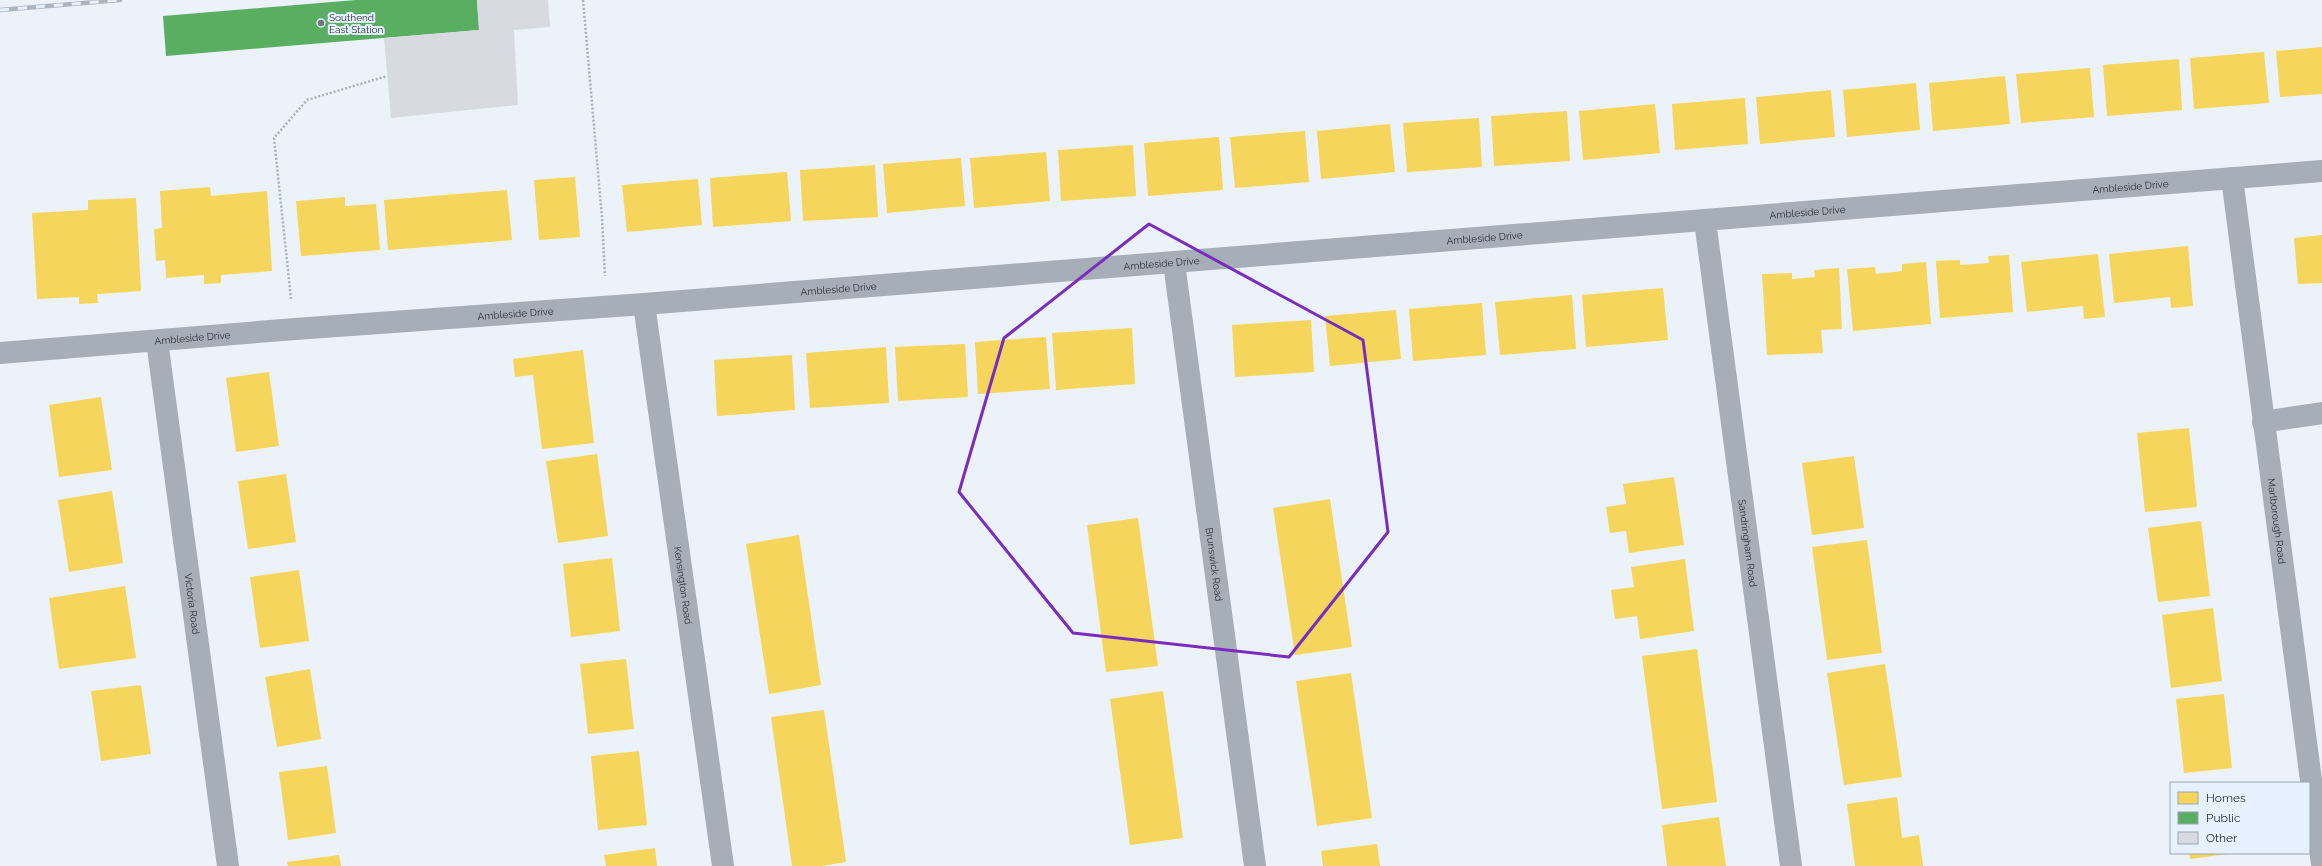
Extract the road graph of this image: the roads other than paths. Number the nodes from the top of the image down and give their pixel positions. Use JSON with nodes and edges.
{"nodes":[{"id":1,"x":2322,"y":171,"type":"edge"},
{"id":2,"x":2232,"y":178,"type":"junction"},
{"id":3,"x":1705,"y":221,"type":"junction"},
{"id":4,"x":1174,"y":263,"type":"junction"},
{"id":5,"x":644,"y":304,"type":"junction"},
{"id":6,"x":157,"y":341,"type":"junction"},
{"id":7,"x":0,"y":353,"type":"edge"},
{"id":8,"x":2322,"y":413,"type":"edge"},
{"id":9,"x":2263,"y":422,"type":"junction"},
{"id":10,"x":2322,"y":864,"type":"edge"},
{"id":11,"x":228,"y":866,"type":"edge"},
{"id":12,"x":723,"y":866,"type":"edge"},
{"id":13,"x":1255,"y":866,"type":"edge"},
{"id":14,"x":1791,"y":866,"type":"edge"}],
"edges":[{"from":1,"to":2,"type":"street","name":"Ambleside Drive"},
{"from":2,"to":3,"type":"street","name":"Ambleside Drive"},
{"from":2,"to":9,"type":"street","name":"Marlborough Road"},
{"from":3,"to":4,"type":"street","name":"Ambleside Drive"},
{"from":3,"to":14,"type":"street","name":"Sandringham Road"},
{"from":4,"to":5,"type":"street","name":"Ambleside Drive"},
{"from":4,"to":13,"type":"street","name":"Brunswick Road"},
{"from":5,"to":6,"type":"street","name":"Ambleside Drive"},
{"from":5,"to":12,"type":"street","name":"Kensington Road"},
{"from":6,"to":7,"type":"street","name":"Ambleside Drive"},
{"from":6,"to":11,"type":"street","name":"Victoria Road"},
{"from":8,"to":9,"type":"street"},
{"from":9,"to":10,"type":"street","name":"Marlborough Road"}]}
